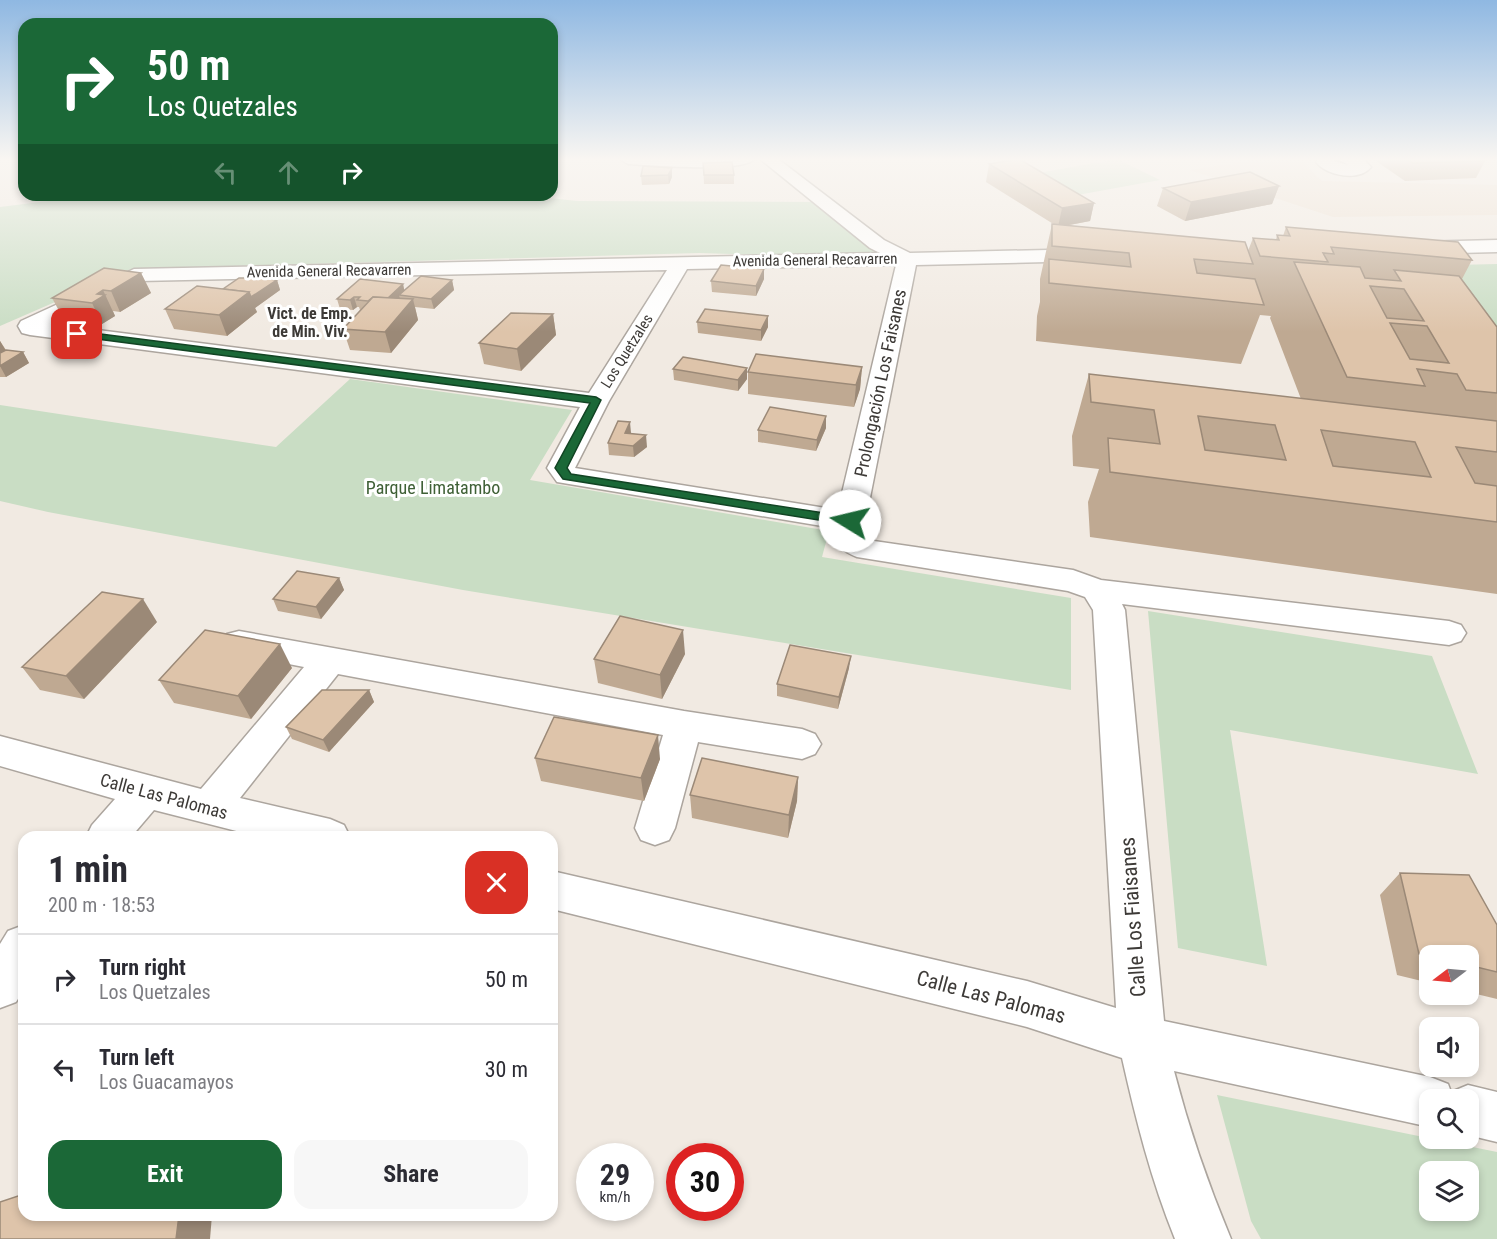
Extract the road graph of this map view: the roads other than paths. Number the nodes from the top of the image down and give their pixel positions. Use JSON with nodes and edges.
{"nodes":[{"id":1,"x":842,"y":217,"type":"edge"},
{"id":2,"x":1497,"y":246,"type":"edge"},
{"id":3,"x":1402,"y":248,"type":"edge"},
{"id":4,"x":1106,"y":254,"type":"dead end"},
{"id":5,"x":907,"y":259,"type":"junction"},
{"id":6,"x":681,"y":263,"type":"junction"},
{"id":7,"x":596,"y":400,"type":"junction"},
{"id":8,"x":850,"y":521,"type":"junction"},
{"id":9,"x":1097,"y":590,"type":"junction"},
{"id":10,"x":1449,"y":633,"type":"dead end"},
{"id":11,"x":213,"y":638,"type":"edge"},
{"id":12,"x":331,"y":660,"type":"junction"},
{"id":13,"x":684,"y":725,"type":"junction"},
{"id":14,"x":801,"y":744,"type":"dead end"},
{"id":15,"x":0,"y":751,"type":"edge"},
{"id":16,"x":146,"y":792,"type":"junction"},
{"id":17,"x":209,"y":808,"type":"junction"},
{"id":18,"x":655,"y":828,"type":"dead end"},
{"id":19,"x":111,"y":831,"type":"edge"},
{"id":20,"x":305,"y":831,"type":"edge"},
{"id":21,"x":558,"y":891,"type":"edge"},
{"id":22,"x":18,"y":956,"type":"edge"},
{"id":23,"x":0,"y":986,"type":"edge"},
{"id":24,"x":1142,"y":1040,"type":"junction"},
{"id":25,"x":1419,"y":1100,"type":"edge"},
{"id":26,"x":1479,"y":1113,"type":"edge"},
{"id":27,"x":1497,"y":1117,"type":"edge"},
{"id":28,"x":1203,"y":1239,"type":"edge"}],
"edges":[{"from":1,"to":5,"type":"street"},
{"from":2,"to":3,"type":"street"},
{"from":4,"to":5,"type":"street","name":"Avenida General Recavarren"},
{"from":5,"to":6,"type":"street","name":"Avenida General Recavarren"},
{"from":5,"to":8,"type":"street","name":"Prolongación Los Faisanes"},
{"from":6,"to":7,"type":"street","name":"Los Quetzales"},
{"from":6,"to":7,"type":"street","name":"Avenida General Recavarren"},
{"from":7,"to":8,"type":"street","name":"Los Quetzales"},
{"from":8,"to":9,"type":"street","name":"Prolongación Los Faisanes"},
{"from":9,"to":10,"type":"street"},
{"from":9,"to":24,"type":"street","name":"Calle Los Fiaisanes"},
{"from":11,"to":12,"type":"street"},
{"from":12,"to":13,"type":"street"},
{"from":12,"to":17,"type":"street"},
{"from":13,"to":14,"type":"street"},
{"from":13,"to":18,"type":"street"},
{"from":15,"to":16,"type":"street","name":"Calle Las Palomas"},
{"from":16,"to":17,"type":"street","name":"Calle Las Palomas"},
{"from":16,"to":19,"type":"street"},
{"from":17,"to":20,"type":"street","name":"Calle Las Palomas"},
{"from":21,"to":24,"type":"street","name":"Calle Las Palomas"},
{"from":22,"to":23,"type":"street"},
{"from":24,"to":25,"type":"street","name":"Calle Las Palomas"},
{"from":24,"to":28,"type":"street","name":"Calle Los Fiaisanes"},
{"from":26,"to":27,"type":"street"}]}
